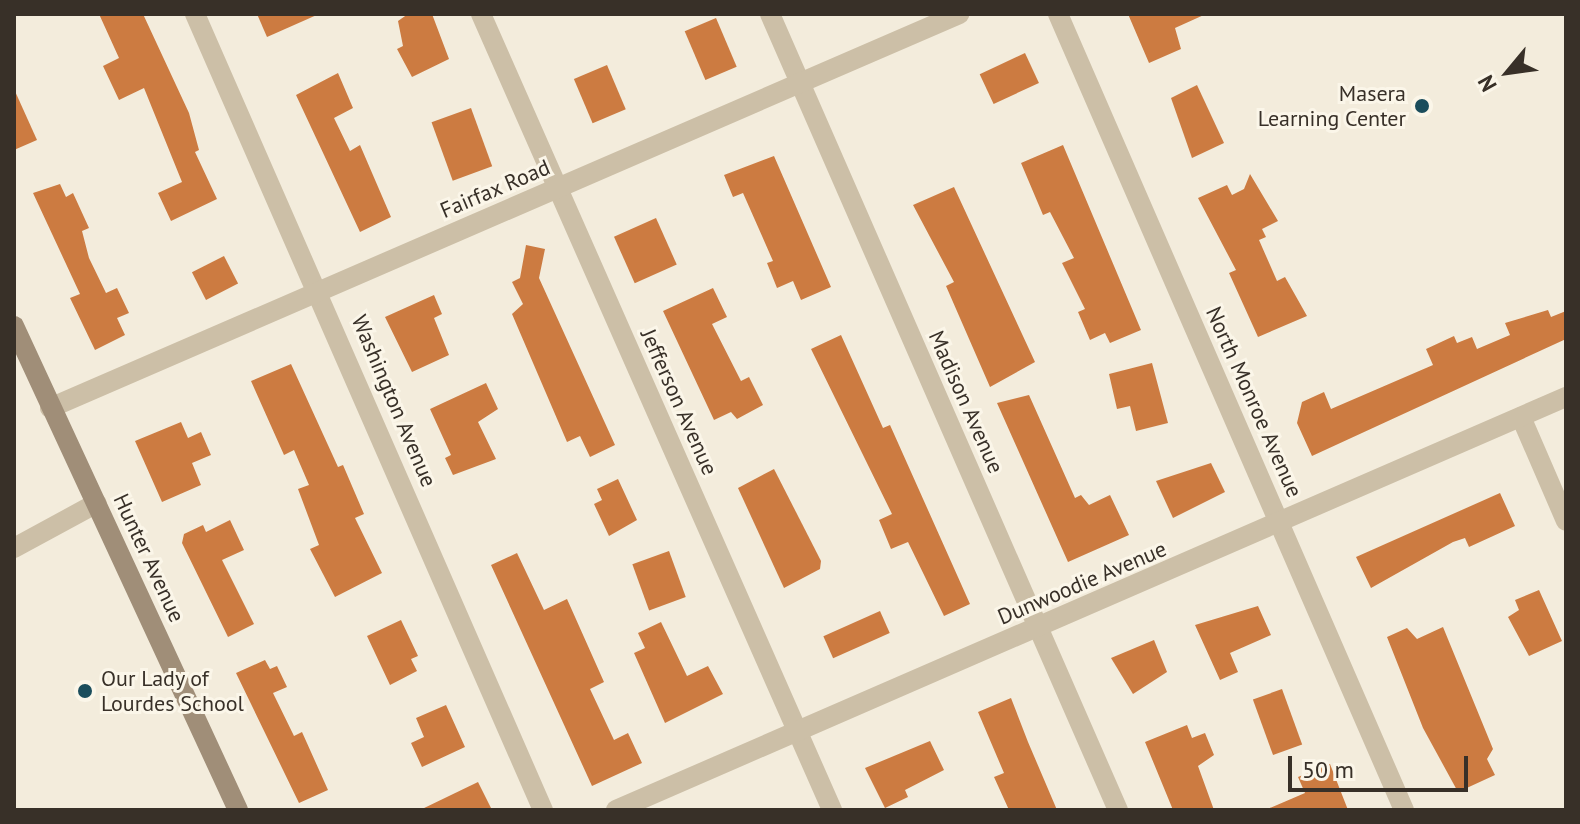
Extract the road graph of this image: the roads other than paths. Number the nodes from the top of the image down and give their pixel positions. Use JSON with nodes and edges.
{"nodes":[{"id":1,"x":195,"y":14,"type":"edge"},
{"id":2,"x":481,"y":14,"type":"edge"},
{"id":3,"x":770,"y":14,"type":"edge"},
{"id":4,"x":959,"y":14,"type":"edge"},
{"id":5,"x":1058,"y":14,"type":"edge"},
{"id":6,"x":801,"y":83,"type":"junction"},
{"id":7,"x":559,"y":187,"type":"junction"},
{"id":8,"x":320,"y":291,"type":"junction"},
{"id":9,"x":14,"y":326,"type":"edge"},
{"id":10,"x":1566,"y":397,"type":"edge"},
{"id":11,"x":50,"y":408,"type":"junction"},
{"id":12,"x":1521,"y":417,"type":"junction"},
{"id":13,"x":97,"y":503,"type":"junction"},
{"id":14,"x":1566,"y":521,"type":"edge"},
{"id":15,"x":1282,"y":524,"type":"junction"},
{"id":16,"x":14,"y":548,"type":"edge"},
{"id":17,"x":1038,"y":628,"type":"junction"},
{"id":18,"x":797,"y":731,"type":"junction"},
{"id":19,"x":238,"y":810,"type":"edge"},
{"id":20,"x":543,"y":810,"type":"edge"},
{"id":21,"x":616,"y":810,"type":"edge"},
{"id":22,"x":832,"y":810,"type":"edge"},
{"id":23,"x":1118,"y":810,"type":"edge"},
{"id":24,"x":1404,"y":810,"type":"edge"}],
"edges":[{"from":1,"to":8,"type":"street","name":"Washington Avenue"},
{"from":2,"to":7,"type":"street","name":"Jefferson Avenue"},
{"from":3,"to":6,"type":"street","name":"Madison Avenue"},
{"from":4,"to":6,"type":"street","name":"Fairfax Road"},
{"from":5,"to":15,"type":"street","name":"North Monroe Avenue"},
{"from":6,"to":7,"type":"street","name":"Fairfax Road"},
{"from":6,"to":17,"type":"street","name":"Madison Avenue"},
{"from":7,"to":8,"type":"street","name":"Fairfax Road"},
{"from":7,"to":18,"type":"street","name":"Jefferson Avenue"},
{"from":8,"to":11,"type":"street","name":"Fairfax Road"},
{"from":8,"to":20,"type":"street","name":"Washington Avenue"},
{"from":9,"to":11,"type":"street","name":"Hunter Avenue"},
{"from":10,"to":12,"type":"street","name":"Dunwoodie Avenue"},
{"from":11,"to":13,"type":"street","name":"Hunter Avenue"},
{"from":12,"to":14,"type":"street"},
{"from":12,"to":15,"type":"street","name":"Dunwoodie Avenue"},
{"from":13,"to":16,"type":"street"},
{"from":13,"to":19,"type":"street","name":"Hunter Avenue"},
{"from":15,"to":17,"type":"street","name":"Dunwoodie Avenue"},
{"from":15,"to":24,"type":"street","name":"North Monroe Avenue"},
{"from":17,"to":18,"type":"street","name":"Dunwoodie Avenue"},
{"from":17,"to":23,"type":"street","name":"Madison Avenue"},
{"from":18,"to":21,"type":"street","name":"Dunwoodie Avenue"},
{"from":18,"to":22,"type":"street","name":"Jefferson Avenue"}]}
